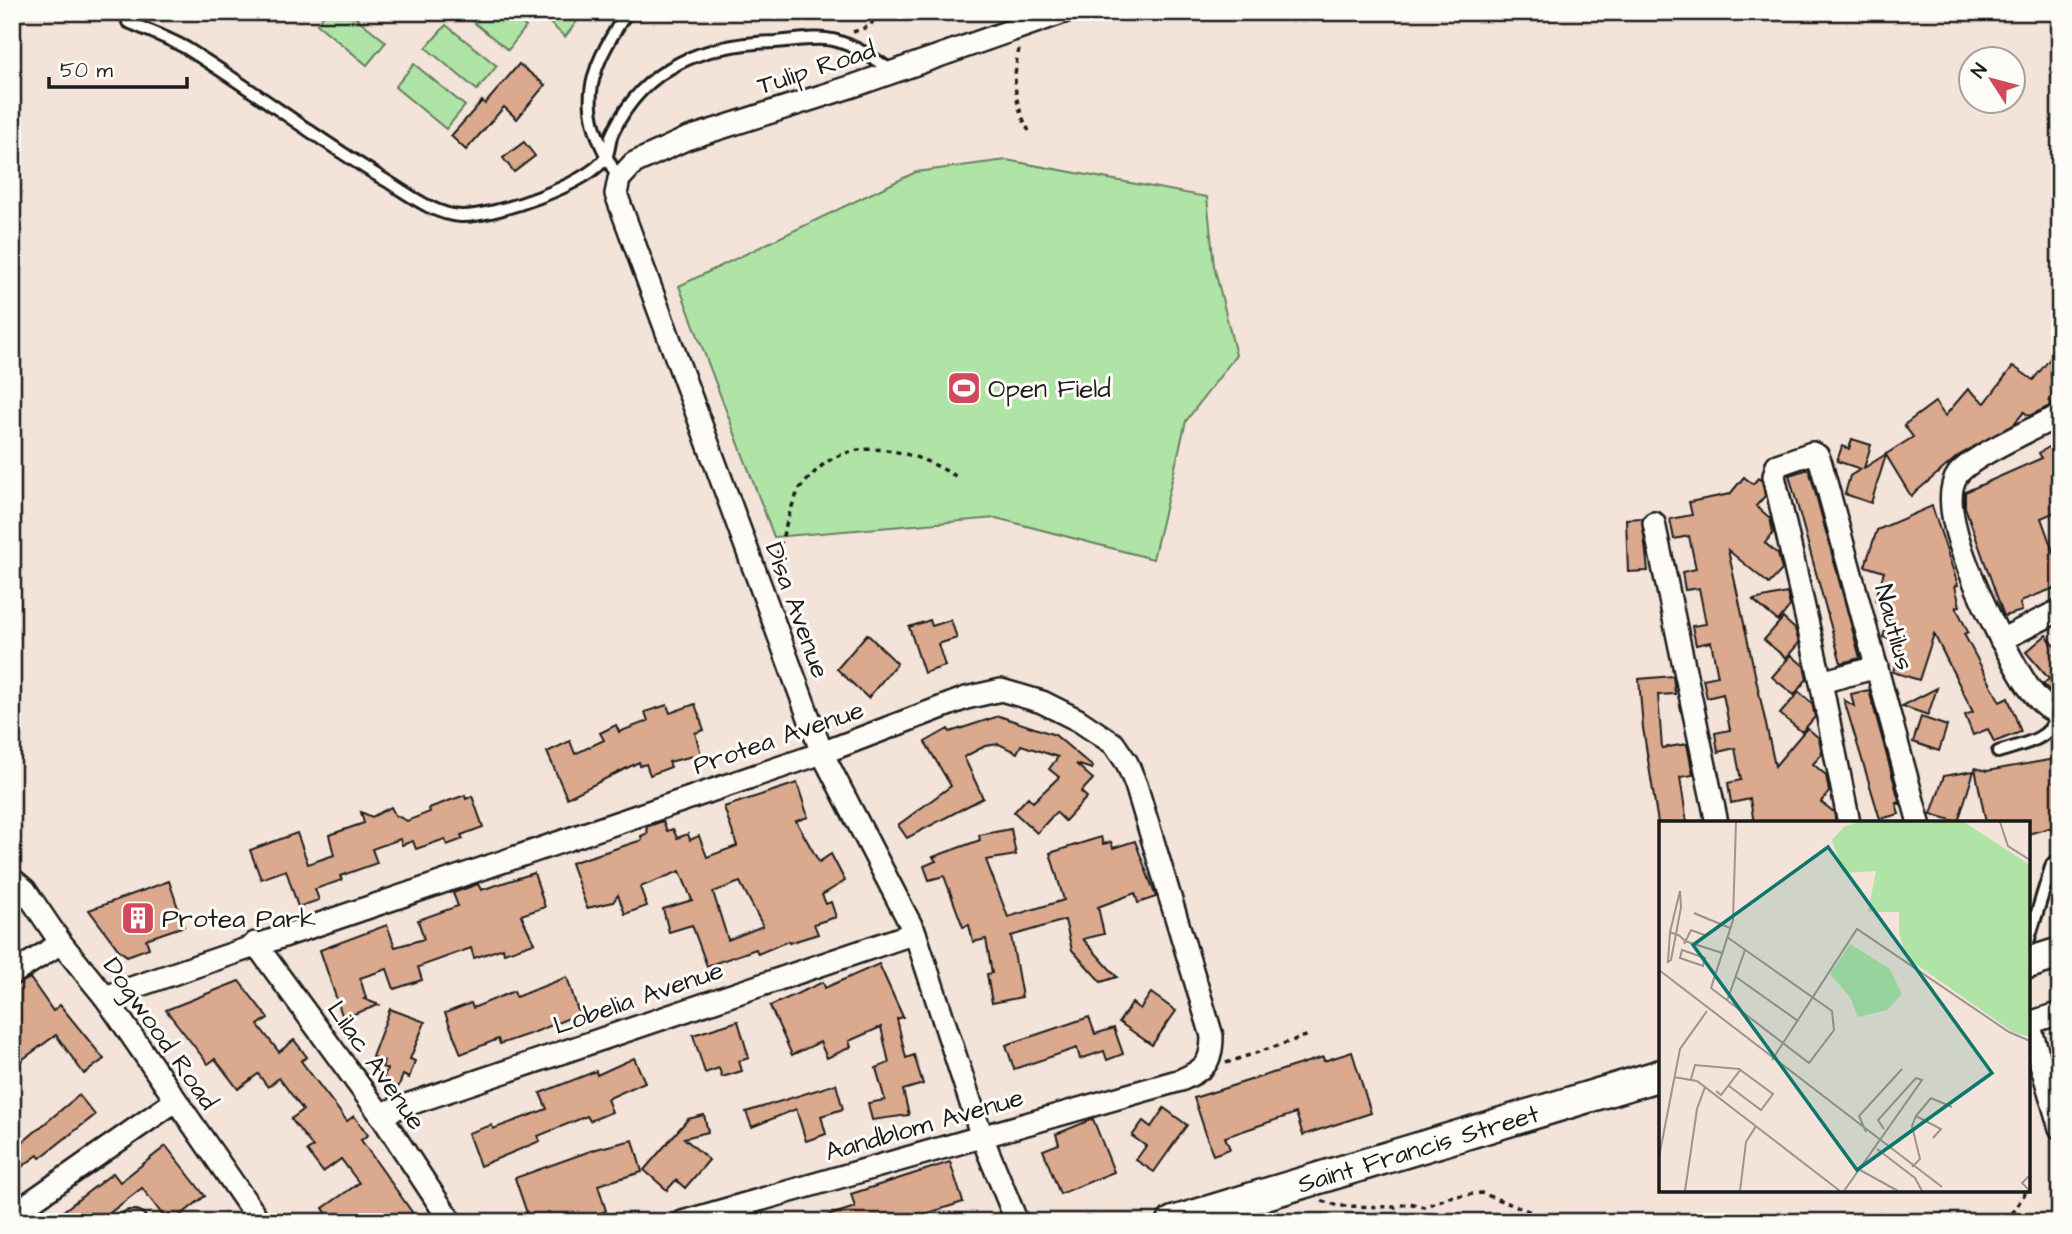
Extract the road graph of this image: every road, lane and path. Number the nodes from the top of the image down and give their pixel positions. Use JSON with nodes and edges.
{"nodes":[{"id":1,"x":627,"y":12,"type":"edge"},
{"id":2,"x":878,"y":12,"type":"edge"},
{"id":3,"x":1064,"y":12,"type":"edge"},
{"id":4,"x":128,"y":22,"type":"dead end"},
{"id":5,"x":1024,"y":26,"type":"junction"},
{"id":6,"x":831,"y":39,"type":"junction"},
{"id":7,"x":893,"y":72,"type":"junction"},
{"id":8,"x":1029,"y":131,"type":"dead end"},
{"id":9,"x":606,"y":157,"type":"junction"},
{"id":10,"x":619,"y":179,"type":"junction"},
{"id":11,"x":2060,"y":415,"type":"edge"},
{"id":12,"x":957,"y":477,"type":"dead end"},
{"id":13,"x":1654,"y":523,"type":"dead end"},
{"id":14,"x":764,"y":597,"type":"junction"},
{"id":15,"x":2060,"y":610,"type":"edge"},
{"id":16,"x":2001,"y":639,"type":"junction"},
{"id":17,"x":1877,"y":667,"type":"junction"},
{"id":18,"x":1821,"y":682,"type":"junction"},
{"id":19,"x":2054,"y":712,"type":"edge"},
{"id":20,"x":1998,"y":752,"type":"dead end"},
{"id":21,"x":822,"y":753,"type":"junction"},
{"id":22,"x":1717,"y":821,"type":"edge"},
{"id":23,"x":1849,"y":821,"type":"edge"},
{"id":24,"x":1918,"y":821,"type":"edge"},
{"id":25,"x":2060,"y":859,"type":"edge"},
{"id":26,"x":12,"y":879,"type":"edge"},
{"id":27,"x":915,"y":933,"type":"junction"},
{"id":28,"x":2030,"y":936,"type":"edge"},
{"id":29,"x":61,"y":943,"type":"junction"},
{"id":30,"x":255,"y":943,"type":"junction"},
{"id":31,"x":2060,"y":953,"type":"edge"},
{"id":32,"x":2030,"y":962,"type":"edge"},
{"id":33,"x":12,"y":974,"type":"edge"},
{"id":34,"x":105,"y":997,"type":"junction"},
{"id":35,"x":2060,"y":1013,"type":"edge"},
{"id":36,"x":2030,"y":1021,"type":"edge"},
{"id":37,"x":2030,"y":1024,"type":"edge"},
{"id":38,"x":1309,"y":1035,"type":"dead end"},
{"id":39,"x":1189,"y":1076,"type":"junction"},
{"id":40,"x":1659,"y":1076,"type":"edge"},
{"id":41,"x":175,"y":1101,"type":"junction"},
{"id":42,"x":380,"y":1114,"type":"junction"},
{"id":43,"x":2060,"y":1128,"type":"edge"},
{"id":44,"x":982,"y":1137,"type":"junction"},
{"id":45,"x":2027,"y":1192,"type":"edge"},
{"id":46,"x":1316,"y":1194,"type":"dead end"},
{"id":47,"x":12,"y":1215,"type":"edge"},
{"id":48,"x":260,"y":1222,"type":"edge"},
{"id":49,"x":451,"y":1222,"type":"edge"},
{"id":50,"x":682,"y":1222,"type":"edge"},
{"id":51,"x":1017,"y":1222,"type":"edge"},
{"id":52,"x":1173,"y":1222,"type":"edge"},
{"id":53,"x":1558,"y":1222,"type":"edge"},
{"id":54,"x":2007,"y":1222,"type":"edge"}],
"edges":[{"from":1,"to":9,"type":"lane"},
{"from":2,"to":6,"type":"path"},
{"from":3,"to":5,"type":"street","name":"Tulip Road"},
{"from":4,"to":9,"type":"lane"},
{"from":5,"to":7,"type":"street","name":"Tulip Road"},
{"from":5,"to":8,"type":"path"},
{"from":6,"to":7,"type":"lane"},
{"from":6,"to":9,"type":"lane"},
{"from":7,"to":10,"type":"street","name":"Tulip Road"},
{"from":9,"to":10,"type":"lane"},
{"from":10,"to":14,"type":"street","name":"Disa Avenue"},
{"from":11,"to":16,"type":"street"},
{"from":12,"to":14,"type":"path"},
{"from":13,"to":22,"type":"street"},
{"from":14,"to":21,"type":"street","name":"Disa Avenue"},
{"from":15,"to":16,"type":"street"},
{"from":16,"to":19,"type":"street"},
{"from":17,"to":18,"type":"street"},
{"from":17,"to":18,"type":"street","name":"Nautilus"},
{"from":17,"to":24,"type":"street","name":"Nautilus"},
{"from":18,"to":23,"type":"street"},
{"from":19,"to":20,"type":"lane"},
{"from":21,"to":27,"type":"street","name":"Disa Avenue"},
{"from":21,"to":30,"type":"street","name":"Protea Avenue"},
{"from":21,"to":39,"type":"street","name":"Protea Avenue"},
{"from":25,"to":28,"type":"lane"},
{"from":26,"to":29,"type":"street","name":"Dogwood Road"},
{"from":27,"to":42,"type":"street","name":"Lobelia Avenue"},
{"from":27,"to":44,"type":"street","name":"Disa Avenue"},
{"from":29,"to":33,"type":"street"},
{"from":29,"to":34,"type":"street","name":"Dogwood Road"},
{"from":30,"to":34,"type":"street","name":"Protea Avenue"},
{"from":30,"to":42,"type":"street","name":"Lilac Avenue"},
{"from":31,"to":32,"type":"street"},
{"from":34,"to":41,"type":"street","name":"Dogwood Road"},
{"from":35,"to":36,"type":"street"},
{"from":37,"to":43,"type":"street"},
{"from":38,"to":39,"type":"path"},
{"from":39,"to":44,"type":"street","name":"Aandblom Avenue"},
{"from":40,"to":52,"type":"street","name":"Saint Francis Street"},
{"from":41,"to":47,"type":"street"},
{"from":41,"to":48,"type":"street","name":"Dogwood Road"},
{"from":42,"to":49,"type":"street","name":"Lilac Avenue"},
{"from":44,"to":50,"type":"street","name":"Aandblom Avenue"},
{"from":44,"to":51,"type":"street","name":"Disa Avenue"},
{"from":45,"to":54,"type":"path"},
{"from":46,"to":53,"type":"path"}]}
